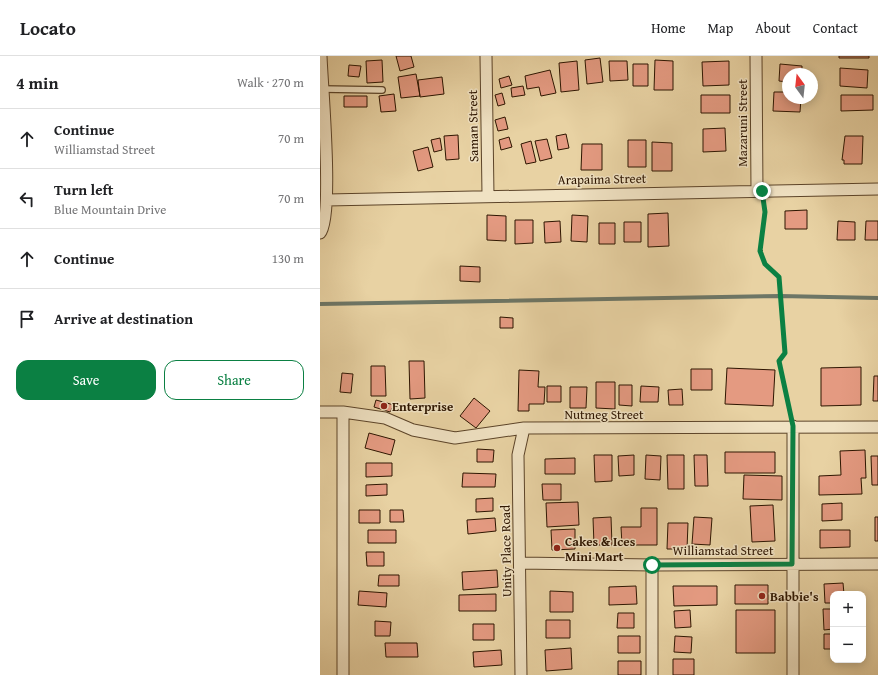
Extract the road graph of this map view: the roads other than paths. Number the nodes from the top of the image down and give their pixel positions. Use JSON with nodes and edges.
{"nodes":[{"id":1,"x":321,"y":56,"type":"edge"},
{"id":2,"x":486,"y":56,"type":"edge"},
{"id":3,"x":756,"y":56,"type":"edge"},
{"id":4,"x":321,"y":89,"type":"edge"},
{"id":5,"x":382,"y":90,"type":"dead end"},
{"id":6,"x":878,"y":189,"type":"edge"},
{"id":7,"x":760,"y":191,"type":"junction"},
{"id":8,"x":325,"y":193,"type":"edge"},
{"id":9,"x":488,"y":195,"type":"junction"},
{"id":10,"x":322,"y":231,"type":"edge"},
{"id":11,"x":320,"y":412,"type":"edge"},
{"id":12,"x":339,"y":412,"type":"junction"},
{"id":13,"x":793,"y":426,"type":"junction"},
{"id":14,"x":878,"y":426,"type":"edge"},
{"id":15,"x":524,"y":428,"type":"junction"},
{"id":16,"x":520,"y":563,"type":"junction"},
{"id":17,"x":792,"y":564,"type":"junction"},
{"id":18,"x":878,"y":564,"type":"edge"},
{"id":19,"x":652,"y":565,"type":"junction"},
{"id":20,"x":342,"y":675,"type":"edge"},
{"id":21,"x":521,"y":675,"type":"edge"},
{"id":22,"x":652,"y":675,"type":"edge"},
{"id":23,"x":793,"y":675,"type":"edge"}],
"edges":[{"from":1,"to":4,"type":"street"},
{"from":2,"to":9,"type":"street","name":"Saman Street"},
{"from":3,"to":7,"type":"street","name":"Mazaruni Street"},
{"from":4,"to":5,"type":"lane"},
{"from":4,"to":8,"type":"street"},
{"from":6,"to":7,"type":"street","name":"Arapaima Street"},
{"from":7,"to":9,"type":"street","name":"Arapaima Street"},
{"from":8,"to":9,"type":"street","name":"Arapaima Street"},
{"from":8,"to":10,"type":"street"},
{"from":11,"to":12,"type":"street","name":"Nutmeg Street"},
{"from":12,"to":15,"type":"street","name":"Nutmeg Street"},
{"from":12,"to":20,"type":"street"},
{"from":13,"to":14,"type":"street","name":"Nutmeg Street"},
{"from":13,"to":15,"type":"street","name":"Nutmeg Street"},
{"from":13,"to":17,"type":"street"},
{"from":15,"to":16,"type":"street","name":"Unity Place Road"},
{"from":16,"to":19,"type":"street","name":"Williamstad Street"},
{"from":16,"to":21,"type":"street","name":"Unity Place Road"},
{"from":17,"to":18,"type":"street","name":"Williamstad Street"},
{"from":17,"to":19,"type":"street","name":"Williamstad Street"},
{"from":17,"to":23,"type":"street"},
{"from":19,"to":22,"type":"street"}]}
